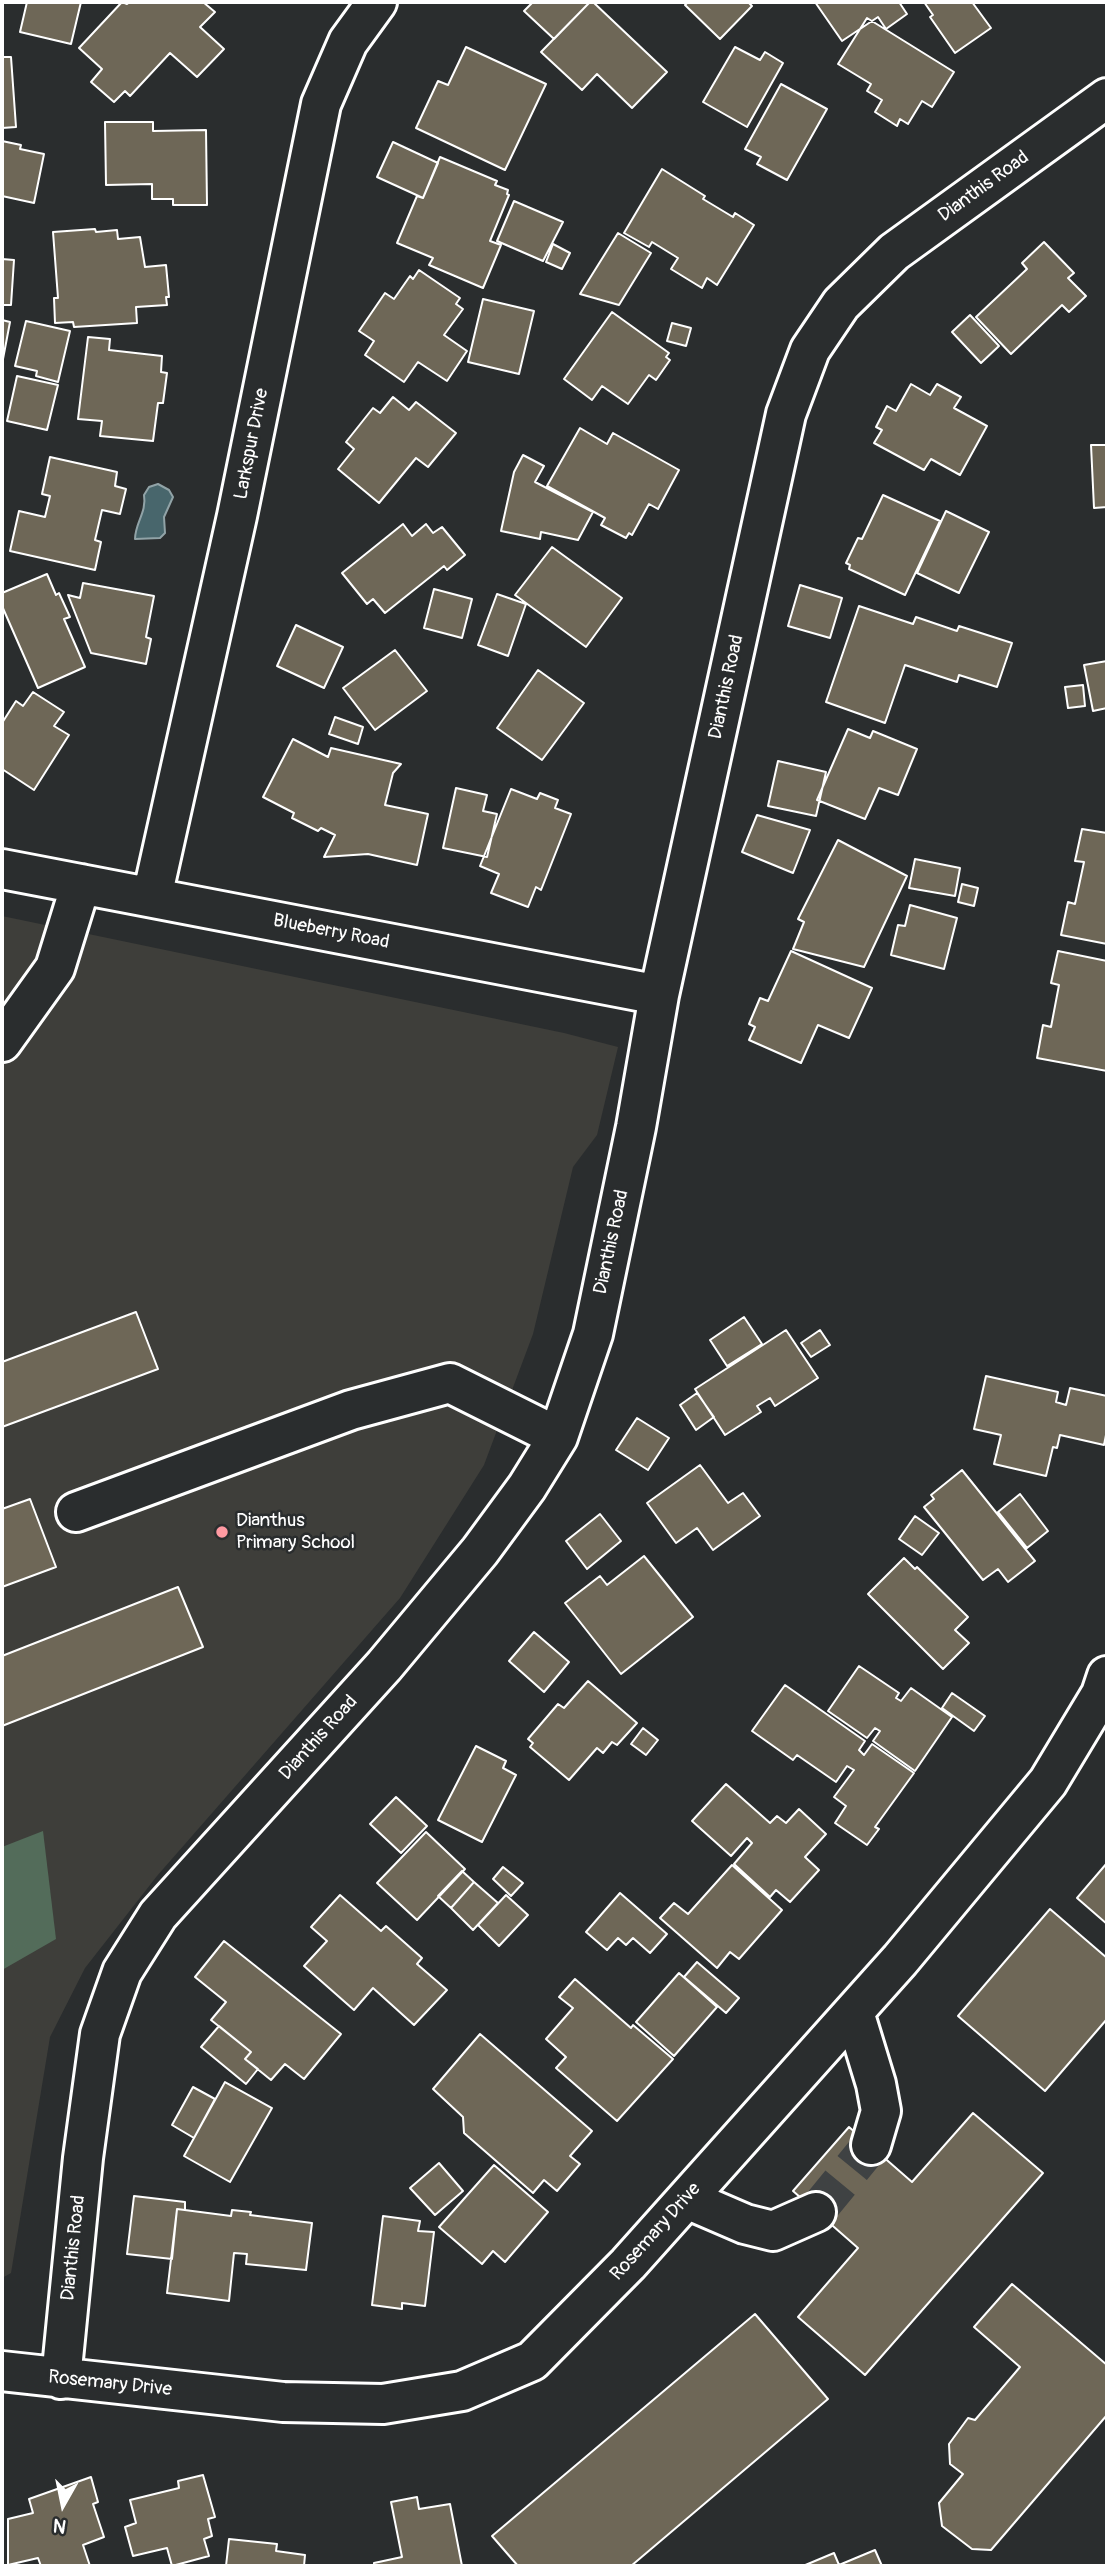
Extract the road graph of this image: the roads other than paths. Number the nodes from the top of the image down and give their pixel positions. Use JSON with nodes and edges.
{"nodes":[{"id":1,"x":377,"y":2,"type":"edge"},
{"id":2,"x":1107,"y":98,"type":"edge"},
{"id":3,"x":2,"y":869,"type":"edge"},
{"id":4,"x":81,"y":884,"type":"junction"},
{"id":5,"x":152,"y":897,"type":"junction"},
{"id":6,"x":659,"y":995,"type":"junction"},
{"id":7,"x":2,"y":1042,"type":"edge"},
{"id":8,"x":558,"y":1437,"type":"junction"},
{"id":9,"x":76,"y":1512,"type":"dead end"},
{"id":10,"x":1105,"y":1689,"type":"edge"},
{"id":11,"x":854,"y":2012,"type":"junction"},
{"id":12,"x":871,"y":2145,"type":"tunnel mouth"},
{"id":13,"x":687,"y":2199,"type":"junction"},
{"id":14,"x":816,"y":2212,"type":"tunnel mouth"},
{"id":15,"x":2,"y":2371,"type":"edge"},
{"id":16,"x":61,"y":2378,"type":"junction"}],
"edges":[{"from":1,"to":5,"type":"street","name":"Larkspur Drive"},
{"from":2,"to":6,"type":"street","name":"Dianthis Road"},
{"from":3,"to":4,"type":"street","name":"Blueberry Road"},
{"from":4,"to":5,"type":"street","name":"Blueberry Road"},
{"from":4,"to":7,"type":"street"},
{"from":5,"to":6,"type":"street","name":"Blueberry Road"},
{"from":6,"to":8,"type":"street","name":"Dianthis Road"},
{"from":8,"to":9,"type":"street"},
{"from":8,"to":16,"type":"street","name":"Dianthis Road"},
{"from":10,"to":11,"type":"street","name":"Rosemary Drive"},
{"from":11,"to":12,"type":"street"},
{"from":11,"to":13,"type":"street","name":"Rosemary Drive"},
{"from":13,"to":14,"type":"street"},
{"from":13,"to":16,"type":"street","name":"Rosemary Drive"},
{"from":15,"to":16,"type":"street","name":"Rosemary Drive"}]}
